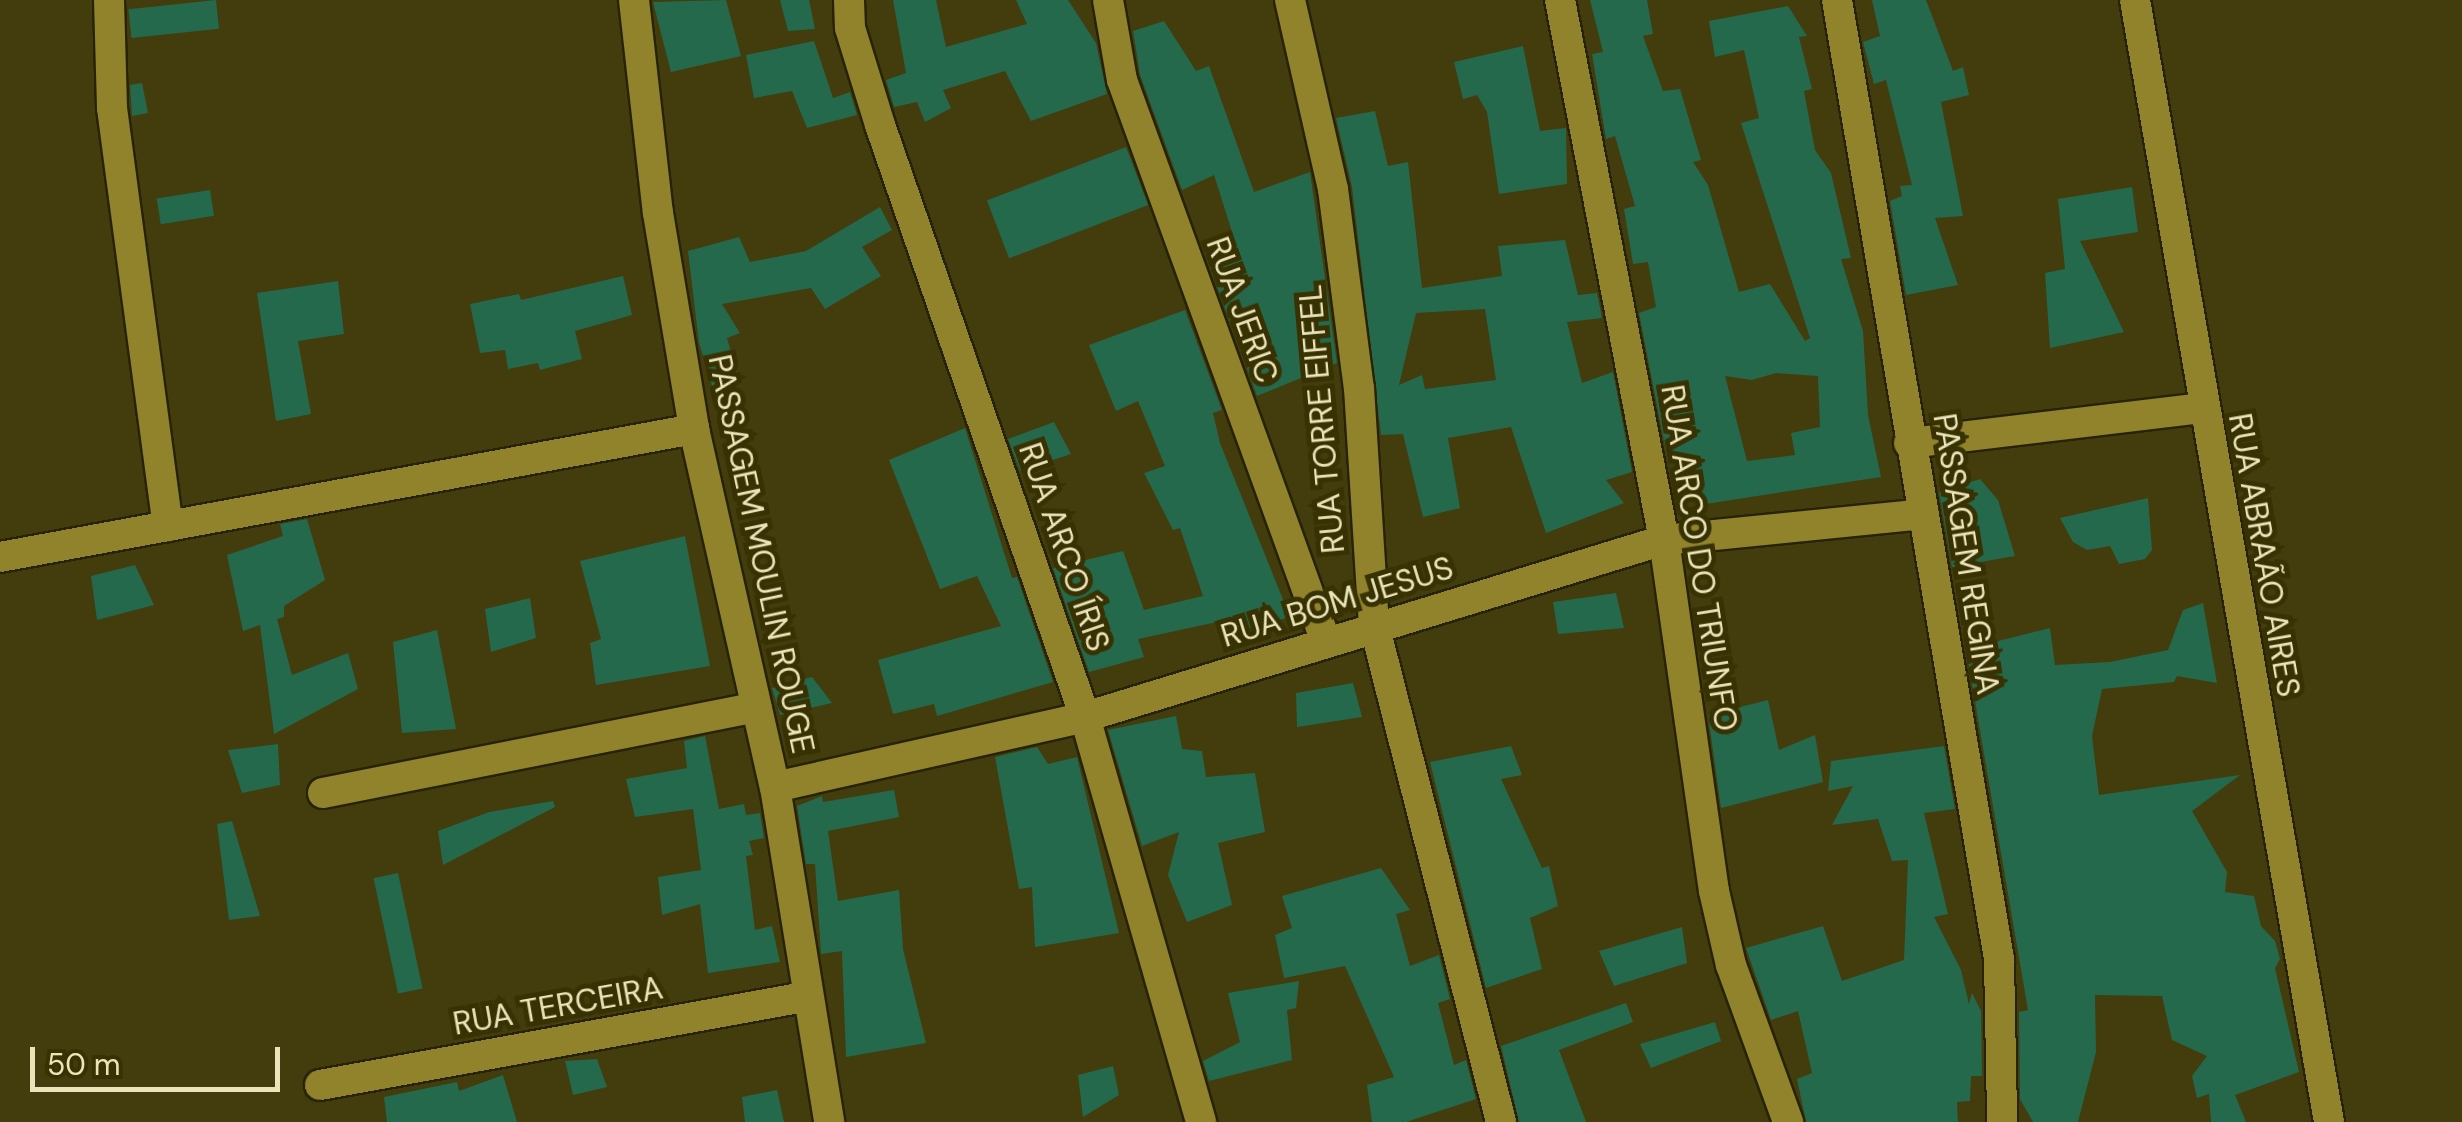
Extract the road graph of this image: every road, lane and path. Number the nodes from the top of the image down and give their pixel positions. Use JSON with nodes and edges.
{"nodes":[{"id":1,"x":109,"y":0,"type":"edge"},
{"id":2,"x":634,"y":0,"type":"edge"},
{"id":3,"x":849,"y":0,"type":"edge"},
{"id":4,"x":1108,"y":0,"type":"edge"},
{"id":5,"x":1290,"y":0,"type":"edge"},
{"id":6,"x":1560,"y":0,"type":"edge"},
{"id":7,"x":1837,"y":0,"type":"edge"},
{"id":8,"x":2135,"y":0,"type":"edge"},
{"id":9,"x":2201,"y":408,"type":"junction"},
{"id":10,"x":694,"y":429,"type":"junction"},
{"id":11,"x":1909,"y":444,"type":"junction"},
{"id":12,"x":1924,"y":514,"type":"junction"},
{"id":13,"x":168,"y":526,"type":"junction"},
{"id":14,"x":1664,"y":540,"type":"junction"},
{"id":15,"x":0,"y":557,"type":"edge"},
{"id":16,"x":1374,"y":624,"type":"junction"},
{"id":17,"x":1325,"y":639,"type":"junction"},
{"id":18,"x":757,"y":707,"type":"junction"},
{"id":19,"x":1085,"y":718,"type":"junction"},
{"id":20,"x":775,"y":787,"type":"junction"},
{"id":21,"x":323,"y":793,"type":"dead end"},
{"id":22,"x":808,"y":996,"type":"junction"},
{"id":23,"x":320,"y":1084,"type":"dead end"},
{"id":24,"x":829,"y":1122,"type":"edge"},
{"id":25,"x":1201,"y":1122,"type":"edge"},
{"id":26,"x":1500,"y":1122,"type":"edge"},
{"id":27,"x":1788,"y":1122,"type":"edge"},
{"id":28,"x":2002,"y":1122,"type":"edge"},
{"id":29,"x":2329,"y":1122,"type":"edge"}],
"edges":[{"from":1,"to":13,"type":"street"},
{"from":2,"to":10,"type":"street","name":"PASSAGEM MOULIN ROUGE"},
{"from":3,"to":19,"type":"street","name":"RUA ARCO ÍRIS"},
{"from":4,"to":17,"type":"street","name":"RUA JERIC"},
{"from":5,"to":16,"type":"street","name":"RUA TORRE EIFFEL"},
{"from":6,"to":14,"type":"street","name":"RUA ARCO DO TRIUNFO"},
{"from":7,"to":11,"type":"street","name":"PASSAGEM REGINA"},
{"from":8,"to":9,"type":"street","name":"RUA ABRAÃO AIRES"},
{"from":9,"to":11,"type":"street"},
{"from":9,"to":29,"type":"street","name":"RUA ABRAÃO AIRES"},
{"from":10,"to":13,"type":"street"},
{"from":10,"to":18,"type":"street","name":"PASSAGEM MOULIN ROUGE"},
{"from":11,"to":12,"type":"street","name":"PASSAGEM REGINA"},
{"from":12,"to":14,"type":"street","name":"RUA BOM JESUS"},
{"from":12,"to":28,"type":"street","name":"PASSAGEM REGINA"},
{"from":13,"to":15,"type":"street"},
{"from":14,"to":16,"type":"street","name":"RUA BOM JESUS"},
{"from":14,"to":27,"type":"street","name":"RUA ARCO DO TRIUNFO"},
{"from":16,"to":17,"type":"street","name":"RUA BOM JESUS"},
{"from":16,"to":26,"type":"street","name":"RUA TORRE EIFFEL"},
{"from":17,"to":19,"type":"street","name":"RUA BOM JESUS"},
{"from":18,"to":20,"type":"street","name":"PASSAGEM MOULIN ROUGE"},
{"from":18,"to":21,"type":"street"},
{"from":19,"to":20,"type":"street","name":"RUA BOM JESUS"},
{"from":19,"to":25,"type":"street","name":"RUA ARCO ÍRIS"},
{"from":20,"to":22,"type":"street","name":"PASSAGEM MOULIN ROUGE"},
{"from":22,"to":23,"type":"street","name":"RUA TERCEIRA"},
{"from":22,"to":24,"type":"street","name":"PASSAGEM MOULIN ROUGE"}]}
